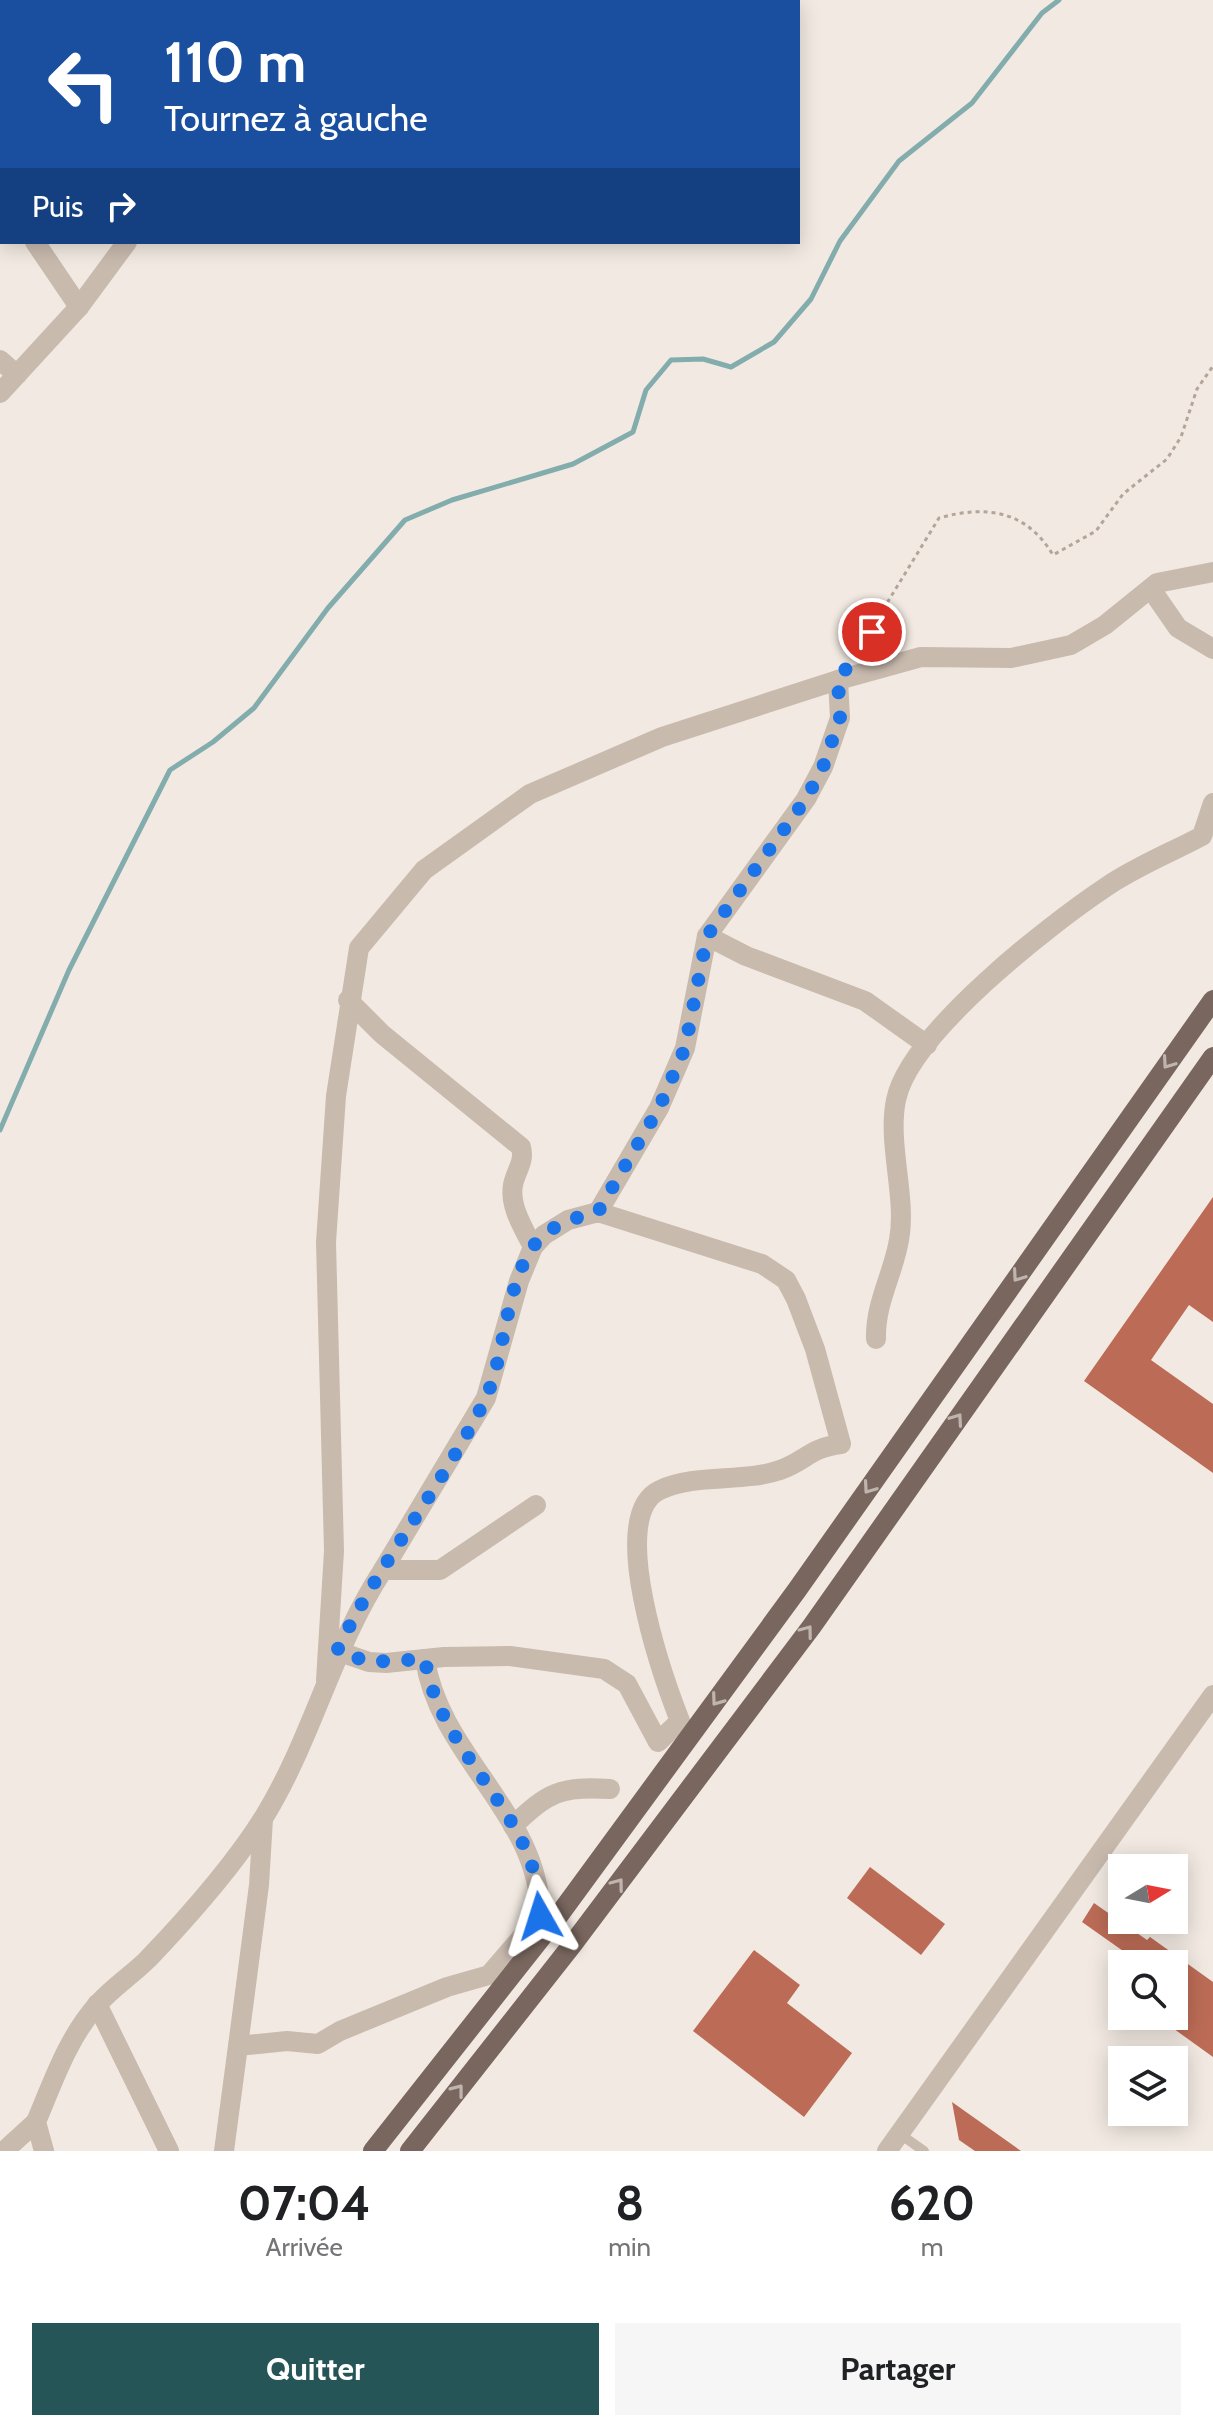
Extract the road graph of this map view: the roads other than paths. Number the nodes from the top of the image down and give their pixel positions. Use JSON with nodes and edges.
{"nodes":[{"id":1,"x":36,"y":244,"type":"edge"},
{"id":2,"x":126,"y":244,"type":"edge"},
{"id":3,"x":79,"y":307,"type":"junction"},
{"id":4,"x":0,"y":360,"type":"edge"},
{"id":5,"x":17,"y":375,"type":"junction"},
{"id":6,"x":0,"y":393,"type":"edge"},
{"id":7,"x":1213,"y":572,"type":"edge"},
{"id":8,"x":1151,"y":589,"type":"junction"},
{"id":9,"x":1213,"y":649,"type":"edge"},
{"id":10,"x":838,"y":680,"type":"junction"},
{"id":11,"x":1213,"y":803,"type":"edge"},
{"id":12,"x":707,"y":936,"type":"junction"},
{"id":13,"x":348,"y":1000,"type":"junction"},
{"id":14,"x":1213,"y":1000,"type":"edge"},
{"id":15,"x":927,"y":1045,"type":"junction"},
{"id":16,"x":1213,"y":1057,"type":"edge"},
{"id":17,"x":598,"y":1212,"type":"junction"},
{"id":18,"x":533,"y":1247,"type":"junction"},
{"id":19,"x":876,"y":1339,"type":"dead end"},
{"id":20,"x":536,"y":1505,"type":"dead end"},
{"id":21,"x":383,"y":1570,"type":"junction"},
{"id":22,"x":337,"y":1651,"type":"junction"},
{"id":23,"x":425,"y":1659,"type":"junction"},
{"id":24,"x":326,"y":1680,"type":"junction"},
{"id":25,"x":1213,"y":1695,"type":"edge"},
{"id":26,"x":610,"y":1789,"type":"dead end"},
{"id":27,"x":263,"y":1819,"type":"junction"},
{"id":28,"x":513,"y":1826,"type":"junction"},
{"id":29,"x":97,"y":2004,"type":"junction"},
{"id":30,"x":238,"y":2046,"type":"junction"},
{"id":31,"x":36,"y":2122,"type":"junction"},
{"id":32,"x":900,"y":2134,"type":"junction"},
{"id":33,"x":4,"y":2151,"type":"edge"},
{"id":34,"x":44,"y":2151,"type":"edge"},
{"id":35,"x":169,"y":2151,"type":"edge"},
{"id":36,"x":224,"y":2151,"type":"edge"},
{"id":37,"x":373,"y":2151,"type":"edge"},
{"id":38,"x":410,"y":2151,"type":"edge"},
{"id":39,"x":887,"y":2151,"type":"edge"},
{"id":40,"x":924,"y":2151,"type":"edge"}],
"edges":[{"from":1,"to":3,"type":"street"},
{"from":2,"to":3,"type":"street"},
{"from":3,"to":5,"type":"street"},
{"from":4,"to":5,"type":"street"},
{"from":5,"to":6,"type":"street"},
{"from":7,"to":8,"type":"street"},
{"from":8,"to":9,"type":"street"},
{"from":8,"to":10,"type":"street"},
{"from":10,"to":12,"type":"street"},
{"from":10,"to":13,"type":"street"},
{"from":11,"to":15,"type":"street"},
{"from":12,"to":15,"type":"street"},
{"from":12,"to":17,"type":"street"},
{"from":13,"to":18,"type":"street"},
{"from":13,"to":24,"type":"street"},
{"from":14,"to":37,"type":"main road","one_way":true},
{"from":15,"to":19,"type":"street"},
{"from":38,"to":16,"type":"main road","one_way":true},
{"from":17,"to":18,"type":"street"},
{"from":17,"to":23,"type":"street"},
{"from":18,"to":21,"type":"street"},
{"from":20,"to":21,"type":"street"},
{"from":21,"to":22,"type":"street"},
{"from":22,"to":23,"type":"street"},
{"from":22,"to":24,"type":"street"},
{"from":23,"to":28,"type":"street"},
{"from":24,"to":27,"type":"street"},
{"from":25,"to":32,"type":"street"},
{"from":26,"to":28,"type":"street"},
{"from":27,"to":29,"type":"street"},
{"from":27,"to":30,"type":"street"},
{"from":28,"to":30,"type":"street"},
{"from":29,"to":31,"type":"street"},
{"from":29,"to":35,"type":"street"},
{"from":30,"to":36,"type":"street"},
{"from":31,"to":33,"type":"street"},
{"from":31,"to":34,"type":"street"},
{"from":32,"to":39,"type":"street"},
{"from":32,"to":40,"type":"lane"}]}
